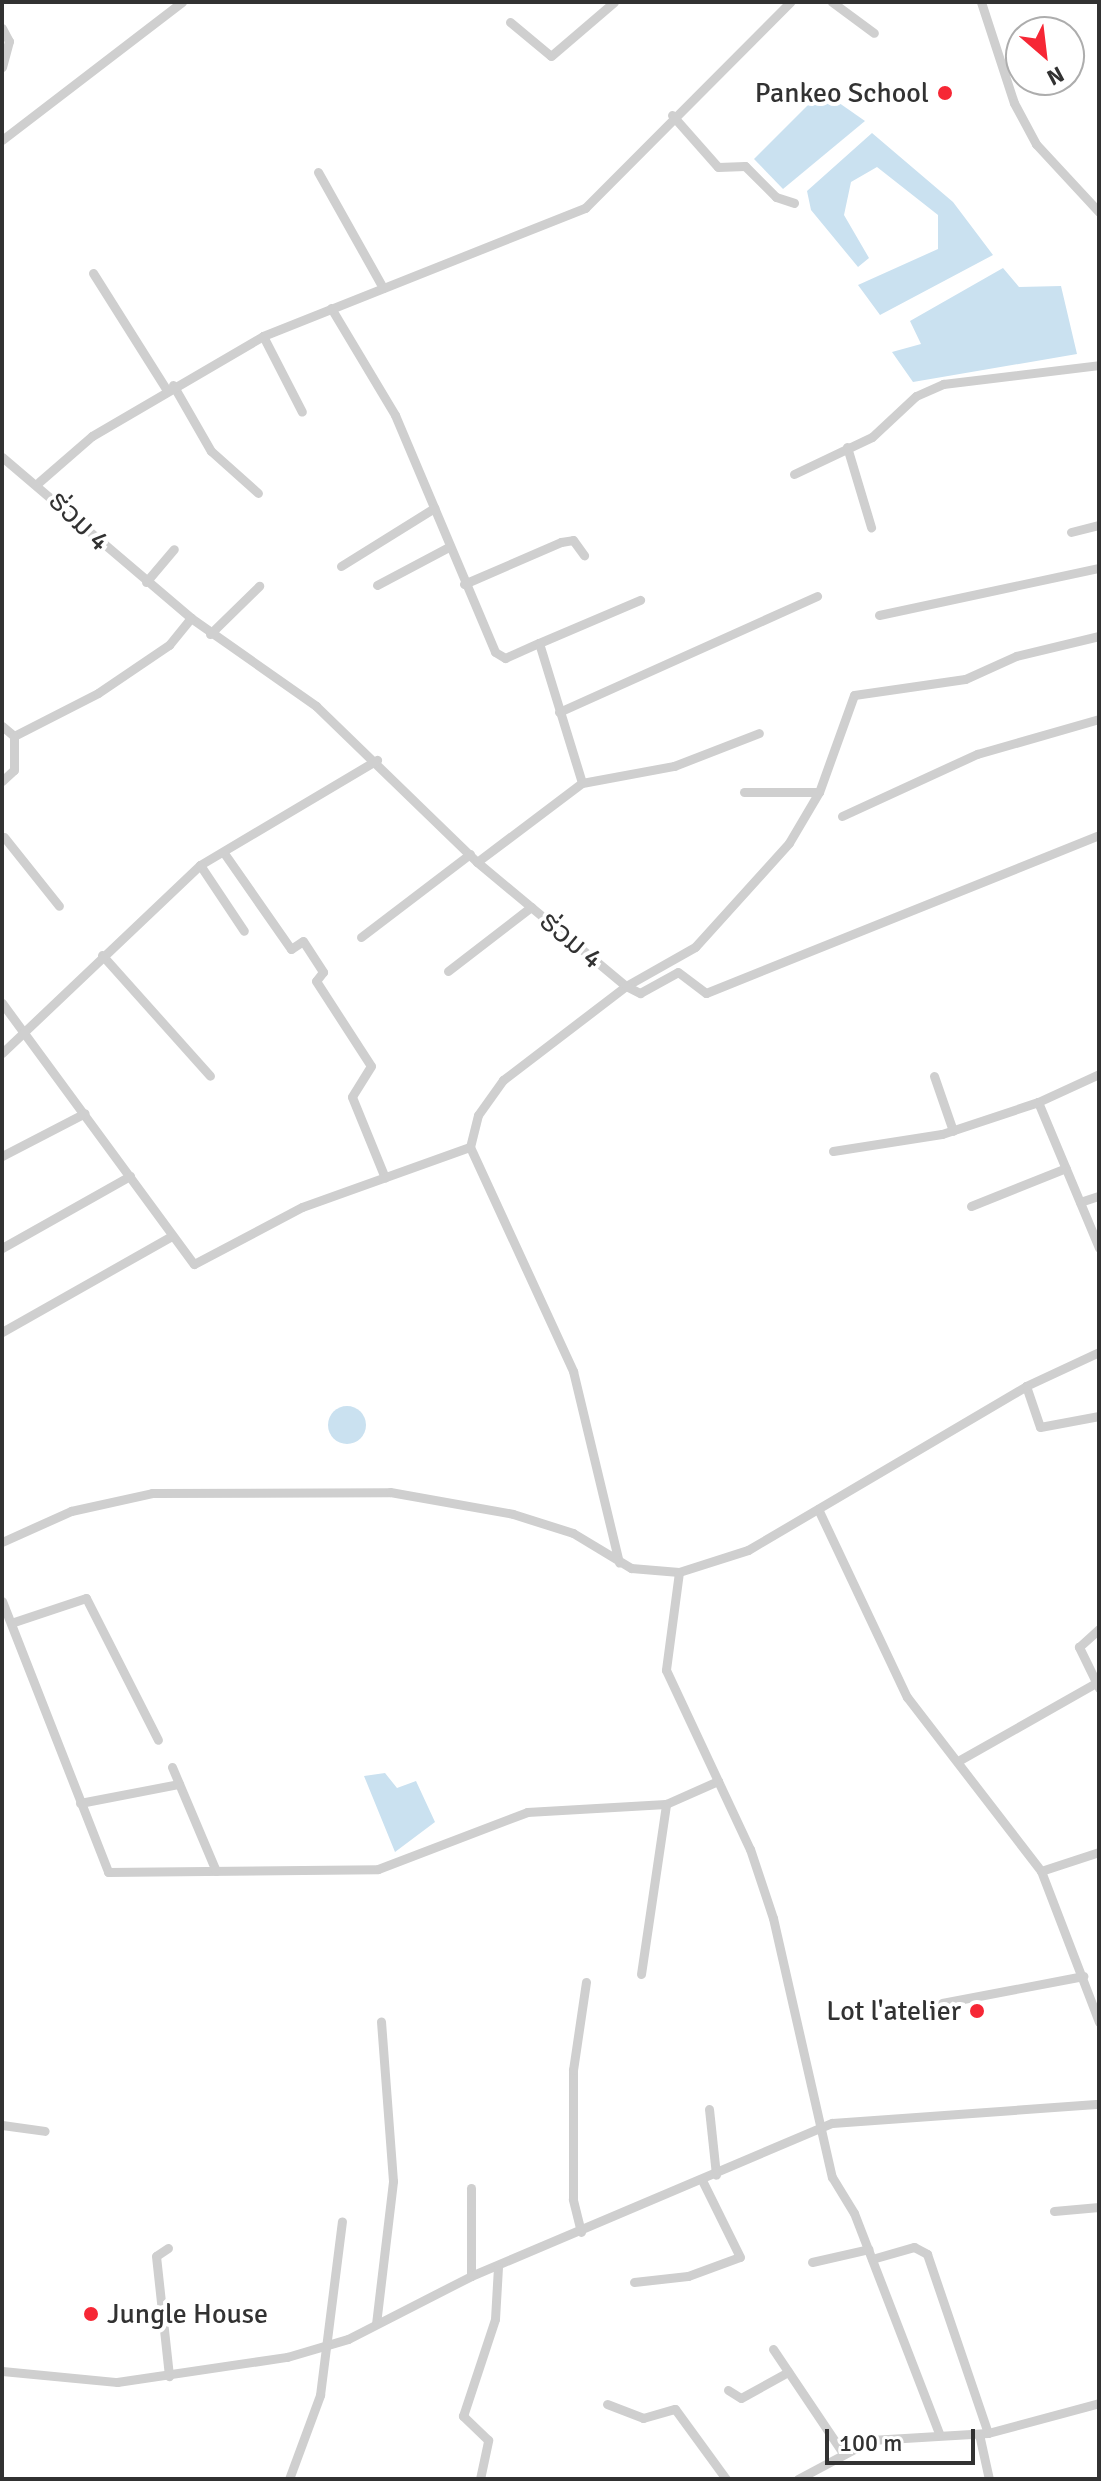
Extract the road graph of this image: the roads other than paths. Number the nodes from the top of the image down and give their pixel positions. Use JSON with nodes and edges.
{"nodes":[{"id":1,"x":182,"y":2,"type":"edge"},
{"id":2,"x":614,"y":2,"type":"edge"},
{"id":3,"x":790,"y":2,"type":"edge"},
{"id":4,"x":832,"y":2,"type":"edge"},
{"id":5,"x":981,"y":2,"type":"edge"},
{"id":6,"x":510,"y":22,"type":"dead end"},
{"id":7,"x":2,"y":28,"type":"edge"},
{"id":8,"x":874,"y":33,"type":"dead end"},
{"id":9,"x":2,"y":67,"type":"edge"},
{"id":10,"x":672,"y":115,"type":"junction"},
{"id":11,"x":2,"y":140,"type":"edge"},
{"id":12,"x":318,"y":172,"type":"dead end"},
{"id":13,"x":794,"y":203,"type":"dead end"},
{"id":14,"x":1099,"y":212,"type":"edge"},
{"id":15,"x":93,"y":273,"type":"dead end"},
{"id":16,"x":383,"y":288,"type":"junction"},
{"id":17,"x":331,"y":308,"type":"junction"},
{"id":18,"x":263,"y":336,"type":"junction"},
{"id":19,"x":1099,"y":365,"type":"edge"},
{"id":20,"x":170,"y":387,"type":"junction"},
{"id":21,"x":302,"y":412,"type":"dead end"},
{"id":22,"x":847,"y":447,"type":"junction"},
{"id":23,"x":2,"y":457,"type":"edge"},
{"id":24,"x":794,"y":474,"type":"dead end"},
{"id":25,"x":39,"y":482,"type":"junction"},
{"id":26,"x":258,"y":493,"type":"dead end"},
{"id":27,"x":434,"y":508,"type":"junction"},
{"id":28,"x":1099,"y":525,"type":"edge"},
{"id":29,"x":871,"y":527,"type":"dead end"},
{"id":30,"x":1071,"y":532,"type":"dead end"},
{"id":31,"x":447,"y":548,"type":"junction"},
{"id":32,"x":174,"y":549,"type":"dead end"},
{"id":33,"x":584,"y":555,"type":"dead end"},
{"id":34,"x":341,"y":566,"type":"dead end"},
{"id":35,"x":1099,"y":568,"type":"edge"},
{"id":36,"x":146,"y":582,"type":"junction"},
{"id":37,"x":464,"y":584,"type":"junction"},
{"id":38,"x":377,"y":585,"type":"dead end"},
{"id":39,"x":259,"y":586,"type":"dead end"},
{"id":40,"x":817,"y":596,"type":"dead end"},
{"id":41,"x":640,"y":600,"type":"dead end"},
{"id":42,"x":879,"y":615,"type":"dead end"},
{"id":43,"x":191,"y":618,"type":"junction"},
{"id":44,"x":210,"y":634,"type":"junction"},
{"id":45,"x":1099,"y":636,"type":"edge"},
{"id":46,"x":539,"y":643,"type":"junction"},
{"id":47,"x":559,"y":712,"type":"junction"},
{"id":48,"x":1099,"y":719,"type":"edge"},
{"id":49,"x":2,"y":726,"type":"edge"},
{"id":50,"x":759,"y":733,"type":"dead end"},
{"id":51,"x":14,"y":736,"type":"junction"},
{"id":52,"x":377,"y":760,"type":"junction"},
{"id":53,"x":2,"y":781,"type":"edge"},
{"id":54,"x":582,"y":783,"type":"junction"},
{"id":55,"x":744,"y":792,"type":"dead end"},
{"id":56,"x":819,"y":792,"type":"junction"},
{"id":57,"x":842,"y":816,"type":"dead end"},
{"id":58,"x":3,"y":835,"type":"edge"},
{"id":59,"x":1099,"y":835,"type":"edge"},
{"id":60,"x":224,"y":853,"type":"junction"},
{"id":61,"x":474,"y":858,"type":"junction"},
{"id":62,"x":200,"y":865,"type":"junction"},
{"id":63,"x":59,"y":906,"type":"dead end"},
{"id":64,"x":531,"y":907,"type":"junction"},
{"id":65,"x":244,"y":931,"type":"dead end"},
{"id":66,"x":361,"y":937,"type":"dead end"},
{"id":67,"x":102,"y":955,"type":"junction"},
{"id":68,"x":668,"y":962,"type":"junction"},
{"id":69,"x":448,"y":971,"type":"dead end"},
{"id":70,"x":678,"y":972,"type":"junction"},
{"id":71,"x":626,"y":986,"type":"junction"},
{"id":72,"x":2,"y":1003,"type":"edge"},
{"id":73,"x":29,"y":1035,"type":"junction"},
{"id":74,"x":2,"y":1053,"type":"edge"},
{"id":75,"x":1099,"y":1074,"type":"edge"},
{"id":76,"x":210,"y":1076,"type":"dead end"},
{"id":77,"x":934,"y":1076,"type":"dead end"},
{"id":78,"x":1038,"y":1102,"type":"junction"},
{"id":79,"x":85,"y":1113,"type":"junction"},
{"id":80,"x":953,"y":1131,"type":"junction"},
{"id":81,"x":470,"y":1147,"type":"junction"},
{"id":82,"x":833,"y":1151,"type":"dead end"},
{"id":83,"x":2,"y":1156,"type":"edge"},
{"id":84,"x":1066,"y":1168,"type":"junction"},
{"id":85,"x":130,"y":1176,"type":"junction"},
{"id":86,"x":385,"y":1178,"type":"junction"},
{"id":87,"x":1099,"y":1196,"type":"edge"},
{"id":88,"x":1080,"y":1202,"type":"junction"},
{"id":89,"x":971,"y":1206,"type":"dead end"},
{"id":90,"x":172,"y":1236,"type":"junction"},
{"id":91,"x":2,"y":1248,"type":"edge"},
{"id":92,"x":1099,"y":1248,"type":"edge"},
{"id":93,"x":2,"y":1332,"type":"edge"},
{"id":94,"x":1099,"y":1352,"type":"edge"},
{"id":95,"x":1026,"y":1386,"type":"junction"},
{"id":96,"x":1099,"y":1416,"type":"edge"},
{"id":97,"x":818,"y":1509,"type":"junction"},
{"id":98,"x":2,"y":1542,"type":"edge"},
{"id":99,"x":619,"y":1563,"type":"junction"},
{"id":100,"x":679,"y":1572,"type":"junction"},
{"id":101,"x":2,"y":1601,"type":"edge"},
{"id":102,"x":11,"y":1623,"type":"junction"},
{"id":103,"x":1099,"y":1629,"type":"edge"},
{"id":104,"x":1097,"y":1686,"type":"edge"},
{"id":105,"x":158,"y":1740,"type":"dead end"},
{"id":106,"x":958,"y":1761,"type":"junction"},
{"id":107,"x":172,"y":1767,"type":"dead end"},
{"id":108,"x":718,"y":1781,"type":"junction"},
{"id":109,"x":179,"y":1784,"type":"junction"},
{"id":110,"x":80,"y":1803,"type":"junction"},
{"id":111,"x":666,"y":1804,"type":"junction"},
{"id":112,"x":1099,"y":1852,"type":"edge"},
{"id":113,"x":216,"y":1871,"type":"junction"},
{"id":114,"x":1041,"y":1871,"type":"junction"},
{"id":115,"x":641,"y":1974,"type":"dead end"},
{"id":116,"x":1083,"y":1976,"type":"junction"},
{"id":117,"x":586,"y":1982,"type":"dead end"},
{"id":118,"x":942,"y":2003,"type":"dead end"},
{"id":119,"x":1099,"y":2020,"type":"edge"},
{"id":120,"x":381,"y":2021,"type":"dead end"},
{"id":121,"x":1099,"y":2104,"type":"edge"},
{"id":122,"x":709,"y":2109,"type":"dead end"},
{"id":123,"x":2,"y":2125,"type":"edge"},
{"id":124,"x":817,"y":2129,"type":"junction"},
{"id":125,"x":45,"y":2131,"type":"dead end"},
{"id":126,"x":716,"y":2175,"type":"junction"},
{"id":127,"x":703,"y":2182,"type":"junction"},
{"id":128,"x":471,"y":2188,"type":"dead end"},
{"id":129,"x":1099,"y":2207,"type":"edge"},
{"id":130,"x":1054,"y":2211,"type":"dead end"},
{"id":131,"x":342,"y":2221,"type":"dead end"},
{"id":132,"x":581,"y":2232,"type":"junction"},
{"id":133,"x":168,"y":2248,"type":"dead end"},
{"id":134,"x":870,"y":2254,"type":"junction"},
{"id":135,"x":812,"y":2262,"type":"dead end"},
{"id":136,"x":498,"y":2267,"type":"junction"},
{"id":137,"x":471,"y":2276,"type":"junction"},
{"id":138,"x":634,"y":2282,"type":"dead end"},
{"id":139,"x":376,"y":2324,"type":"junction"},
{"id":140,"x":327,"y":2346,"type":"junction"},
{"id":141,"x":773,"y":2349,"type":"dead end"},
{"id":142,"x":2,"y":2371,"type":"edge"},
{"id":143,"x":788,"y":2372,"type":"junction"},
{"id":144,"x":169,"y":2376,"type":"junction"},
{"id":145,"x":728,"y":2390,"type":"dead end"},
{"id":146,"x":1099,"y":2403,"type":"edge"},
{"id":147,"x":607,"y":2404,"type":"dead end"},
{"id":148,"x":939,"y":2433,"type":"junction"},
{"id":149,"x":984,"y":2433,"type":"junction"},
{"id":150,"x":843,"y":2453,"type":"junction"},
{"id":151,"x":289,"y":2479,"type":"edge"},
{"id":152,"x":480,"y":2479,"type":"edge"},
{"id":153,"x":726,"y":2479,"type":"edge"},
{"id":154,"x":798,"y":2479,"type":"edge"},
{"id":155,"x":989,"y":2479,"type":"edge"}],
"edges":[{"from":1,"to":11,"type":"street"},
{"from":2,"to":6,"type":"street"},
{"from":3,"to":10,"type":"street"},
{"from":4,"to":8,"type":"street"},
{"from":5,"to":14,"type":"street"},
{"from":7,"to":9,"type":"street"},
{"from":10,"to":13,"type":"street"},
{"from":10,"to":16,"type":"street"},
{"from":12,"to":16,"type":"street"},
{"from":15,"to":20,"type":"street"},
{"from":16,"to":17,"type":"street"},
{"from":17,"to":18,"type":"street"},
{"from":17,"to":27,"type":"street"},
{"from":18,"to":20,"type":"street"},
{"from":18,"to":21,"type":"street"},
{"from":19,"to":22,"type":"street"},
{"from":20,"to":25,"type":"street"},
{"from":20,"to":26,"type":"street"},
{"from":22,"to":24,"type":"street"},
{"from":22,"to":29,"type":"street"},
{"from":23,"to":25,"type":"street","name":"ຮ່ວມ 4"},
{"from":25,"to":36,"type":"street","name":"ຮ່ວມ 4"},
{"from":27,"to":31,"type":"street"},
{"from":27,"to":34,"type":"street"},
{"from":28,"to":30,"type":"street"},
{"from":31,"to":37,"type":"street"},
{"from":31,"to":38,"type":"street"},
{"from":32,"to":36,"type":"street"},
{"from":33,"to":37,"type":"street"},
{"from":35,"to":42,"type":"street"},
{"from":36,"to":43,"type":"street","name":"ຮ່ວມ 4"},
{"from":37,"to":46,"type":"street"},
{"from":39,"to":44,"type":"street"},
{"from":40,"to":47,"type":"street"},
{"from":41,"to":46,"type":"street"},
{"from":43,"to":44,"type":"street","name":"ຮ່ວມ 4"},
{"from":43,"to":51,"type":"street"},
{"from":44,"to":52,"type":"street","name":"ຮ່ວມ 4"},
{"from":45,"to":56,"type":"street"},
{"from":46,"to":47,"type":"street"},
{"from":47,"to":54,"type":"street"},
{"from":48,"to":57,"type":"street"},
{"from":49,"to":51,"type":"street"},
{"from":50,"to":54,"type":"street"},
{"from":51,"to":53,"type":"street"},
{"from":52,"to":60,"type":"street"},
{"from":52,"to":61,"type":"street","name":"ຮ່ວມ 4"},
{"from":54,"to":61,"type":"street"},
{"from":55,"to":56,"type":"street"},
{"from":56,"to":68,"type":"street"},
{"from":58,"to":63,"type":"street"},
{"from":59,"to":70,"type":"street"},
{"from":60,"to":62,"type":"street"},
{"from":60,"to":86,"type":"street"},
{"from":61,"to":64,"type":"street","name":"ຮ່ວມ 4"},
{"from":61,"to":66,"type":"street"},
{"from":62,"to":65,"type":"street"},
{"from":62,"to":67,"type":"street"},
{"from":64,"to":69,"type":"street"},
{"from":64,"to":71,"type":"street","name":"ຮ່ວມ 4"},
{"from":67,"to":73,"type":"street"},
{"from":67,"to":76,"type":"street"},
{"from":68,"to":70,"type":"street"},
{"from":68,"to":71,"type":"street"},
{"from":70,"to":71,"type":"street"},
{"from":71,"to":81,"type":"street","name":"ຮ່ວມ 4"},
{"from":72,"to":73,"type":"street"},
{"from":73,"to":74,"type":"street"},
{"from":73,"to":79,"type":"street"},
{"from":75,"to":78,"type":"street"},
{"from":77,"to":80,"type":"street"},
{"from":78,"to":80,"type":"street"},
{"from":78,"to":84,"type":"street"},
{"from":79,"to":83,"type":"street"},
{"from":79,"to":85,"type":"street"},
{"from":80,"to":82,"type":"street"},
{"from":81,"to":86,"type":"street"},
{"from":81,"to":99,"type":"street"},
{"from":84,"to":88,"type":"street"},
{"from":84,"to":89,"type":"street"},
{"from":85,"to":90,"type":"street"},
{"from":85,"to":91,"type":"street"},
{"from":86,"to":90,"type":"street"},
{"from":87,"to":88,"type":"street"},
{"from":88,"to":92,"type":"street"},
{"from":90,"to":93,"type":"street"},
{"from":94,"to":95,"type":"street"},
{"from":95,"to":96,"type":"street"},
{"from":95,"to":97,"type":"street"},
{"from":97,"to":100,"type":"street"},
{"from":97,"to":106,"type":"street"},
{"from":98,"to":99,"type":"street"},
{"from":99,"to":100,"type":"street"},
{"from":100,"to":108,"type":"street"},
{"from":101,"to":102,"type":"street"},
{"from":102,"to":105,"type":"street"},
{"from":102,"to":110,"type":"street"},
{"from":103,"to":104,"type":"street"},
{"from":104,"to":106,"type":"street"},
{"from":106,"to":114,"type":"street"},
{"from":107,"to":109,"type":"street"},
{"from":108,"to":111,"type":"street"},
{"from":108,"to":124,"type":"street"},
{"from":109,"to":110,"type":"street"},
{"from":109,"to":113,"type":"street"},
{"from":110,"to":113,"type":"street"},
{"from":111,"to":113,"type":"street"},
{"from":111,"to":115,"type":"street"},
{"from":112,"to":114,"type":"street"},
{"from":114,"to":116,"type":"street"},
{"from":116,"to":118,"type":"street"},
{"from":116,"to":119,"type":"street"},
{"from":117,"to":132,"type":"street"},
{"from":120,"to":139,"type":"street"},
{"from":121,"to":124,"type":"street"},
{"from":122,"to":126,"type":"street"},
{"from":123,"to":125,"type":"street"},
{"from":124,"to":126,"type":"street"},
{"from":124,"to":134,"type":"street"},
{"from":126,"to":127,"type":"street"},
{"from":127,"to":132,"type":"street"},
{"from":127,"to":138,"type":"street"},
{"from":128,"to":137,"type":"street"},
{"from":129,"to":130,"type":"street"},
{"from":131,"to":140,"type":"street"},
{"from":132,"to":136,"type":"street"},
{"from":133,"to":144,"type":"street"},
{"from":134,"to":135,"type":"street"},
{"from":134,"to":148,"type":"street"},
{"from":134,"to":149,"type":"street"},
{"from":136,"to":137,"type":"street"},
{"from":136,"to":152,"type":"street"},
{"from":137,"to":139,"type":"street"},
{"from":139,"to":140,"type":"street"},
{"from":140,"to":144,"type":"street"},
{"from":140,"to":151,"type":"street"},
{"from":141,"to":143,"type":"street"},
{"from":142,"to":144,"type":"street"},
{"from":143,"to":145,"type":"street"},
{"from":143,"to":150,"type":"street"},
{"from":146,"to":149,"type":"street"},
{"from":147,"to":153,"type":"street"},
{"from":148,"to":149,"type":"street"},
{"from":148,"to":150,"type":"street"},
{"from":149,"to":155,"type":"street"},
{"from":150,"to":154,"type":"street"}]}
